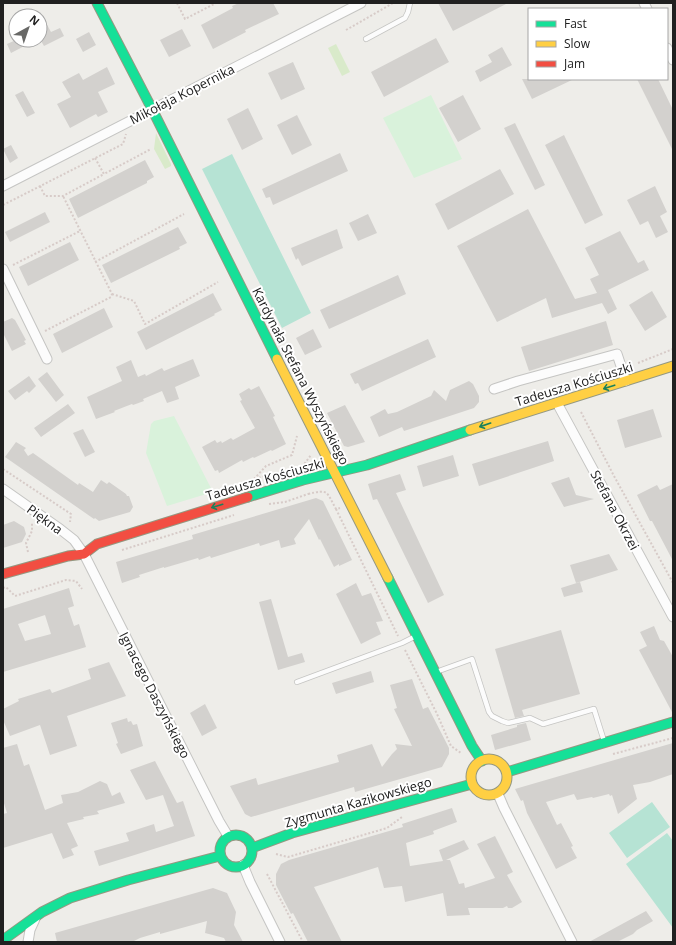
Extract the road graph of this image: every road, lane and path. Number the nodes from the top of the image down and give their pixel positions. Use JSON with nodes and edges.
{"nodes":[{"id":1,"x":97,"y":3,"type":"edge"},
{"id":2,"x":177,"y":3,"type":"edge"},
{"id":3,"x":216,"y":3,"type":"edge"},
{"id":4,"x":361,"y":3,"type":"edge"},
{"id":5,"x":393,"y":3,"type":"edge"},
{"id":6,"x":410,"y":3,"type":"edge"},
{"id":7,"x":346,"y":30,"type":"dead end"},
{"id":8,"x":366,"y":39,"type":"dead end"},
{"id":9,"x":668,"y":50,"type":"edge"},
{"id":10,"x":673,"y":60,"type":"edge"},
{"id":11,"x":152,"y":109,"type":"junction"},
{"id":12,"x":126,"y":132,"type":"dead end"},
{"id":13,"x":151,"y":150,"type":"dead end"},
{"id":14,"x":95,"y":158,"type":"junction"},
{"id":15,"x":104,"y":174,"type":"junction"},
{"id":16,"x":3,"y":186,"type":"edge"},
{"id":17,"x":40,"y":186,"type":"junction"},
{"id":18,"x":63,"y":196,"type":"junction"},
{"id":19,"x":3,"y":205,"type":"edge"},
{"id":20,"x":184,"y":214,"type":"dead end"},
{"id":21,"x":80,"y":231,"type":"junction"},
{"id":22,"x":95,"y":262,"type":"junction"},
{"id":23,"x":3,"y":269,"type":"edge"},
{"id":24,"x":218,"y":282,"type":"dead end"},
{"id":25,"x":112,"y":294,"type":"junction"},
{"id":26,"x":35,"y":336,"type":"junction"},
{"id":27,"x":47,"y":359,"type":"dead end"},
{"id":28,"x":673,"y":366,"type":"edge"},
{"id":29,"x":626,"y":381,"type":"junction"},
{"id":30,"x":494,"y":389,"type":"dead end"},
{"id":31,"x":557,"y":403,"type":"junction"},
{"id":32,"x":581,"y":412,"type":"dead end"},
{"id":33,"x":297,"y":436,"type":"dead end"},
{"id":34,"x":3,"y":469,"type":"edge"},
{"id":35,"x":335,"y":473,"type":"junction"},
{"id":36,"x":253,"y":480,"type":"dead end"},
{"id":37,"x":3,"y":489,"type":"edge"},
{"id":38,"x":351,"y":503,"type":"junction"},
{"id":39,"x":267,"y":505,"type":"dead end"},
{"id":40,"x":336,"y":509,"type":"junction"},
{"id":41,"x":239,"y":513,"type":"dead end"},
{"id":42,"x":27,"y":519,"type":"dead end"},
{"id":43,"x":70,"y":522,"type":"dead end"},
{"id":44,"x":120,"y":551,"type":"dead end"},
{"id":45,"x":28,"y":552,"type":"dead end"},
{"id":46,"x":84,"y":554,"type":"junction"},
{"id":47,"x":3,"y":574,"type":"edge"},
{"id":48,"x":673,"y":583,"type":"edge"},
{"id":49,"x":3,"y":588,"type":"edge"},
{"id":50,"x":82,"y":588,"type":"dead end"},
{"id":51,"x":673,"y":617,"type":"edge"},
{"id":52,"x":418,"y":636,"type":"junction"},
{"id":53,"x":402,"y":644,"type":"junction"},
{"id":54,"x":436,"y":672,"type":"junction"},
{"id":55,"x":297,"y":682,"type":"dead end"},
{"id":56,"x":673,"y":722,"type":"edge"},
{"id":57,"x":605,"y":742,"type":"junction"},
{"id":58,"x":461,"y":753,"type":"dead end"},
{"id":59,"x":482,"y":761,"type":"junction"},
{"id":60,"x":507,"y":772,"type":"junction"},
{"id":61,"x":472,"y":784,"type":"junction"},
{"id":62,"x":498,"y":794,"type":"junction"},
{"id":63,"x":407,"y":816,"type":"dead end"},
{"id":64,"x":228,"y":836,"type":"junction"},
{"id":65,"x":252,"y":848,"type":"junction"},
{"id":66,"x":276,"y":854,"type":"dead end"},
{"id":67,"x":220,"y":856,"type":"junction"},
{"id":68,"x":244,"y":865,"type":"junction"},
{"id":69,"x":267,"y":874,"type":"dead end"},
{"id":70,"x":36,"y":917,"type":"junction"},
{"id":71,"x":3,"y":940,"type":"edge"},
{"id":72,"x":28,"y":942,"type":"edge"},
{"id":73,"x":280,"y":942,"type":"edge"},
{"id":74,"x":303,"y":942,"type":"edge"},
{"id":75,"x":572,"y":942,"type":"edge"}],
"edges":[{"from":1,"to":11,"type":"street","name":"Kardynała Stefana Wyszyńskiego"},
{"from":2,"to":3,"type":"path"},
{"from":4,"to":11,"type":"street","name":"Mikołaja Kopernika"},
{"from":5,"to":7,"type":"path"},
{"from":6,"to":8,"type":"lane"},
{"from":9,"to":10,"type":"street"},
{"from":11,"to":16,"type":"street","name":"Mikołaja Kopernika"},
{"from":11,"to":35,"type":"street","name":"Kardynała Stefana Wyszyńskiego"},
{"from":12,"to":14,"type":"path"},
{"from":13,"to":15,"type":"path"},
{"from":14,"to":15,"type":"path"},
{"from":14,"to":17,"type":"path"},
{"from":15,"to":18,"type":"path"},
{"from":17,"to":18,"type":"path"},
{"from":17,"to":19,"type":"path"},
{"from":18,"to":21,"type":"path"},
{"from":20,"to":22,"type":"path"},
{"from":21,"to":22,"type":"path"},
{"from":21,"to":23,"type":"path"},
{"from":22,"to":25,"type":"path"},
{"from":23,"to":26,"type":"street"},
{"from":24,"to":25,"type":"path"},
{"from":25,"to":26,"type":"path"},
{"from":26,"to":27,"type":"street"},
{"from":28,"to":29,"type":"street","name":"Tadeusza Kościuszki"},
{"from":29,"to":30,"type":"street"},
{"from":29,"to":31,"type":"street","name":"Tadeusza Kościuszki","one_way":true},
{"from":31,"to":35,"type":"street","name":"Tadeusza Kościuszki","one_way":true},
{"from":31,"to":51,"type":"street","name":"Stefana Okrzei"},
{"from":32,"to":48,"type":"path"},
{"from":33,"to":36,"type":"path"},
{"from":34,"to":43,"type":"path"},
{"from":35,"to":38,"type":"street","name":"Kardynała Stefana Wyszyńskiego"},
{"from":35,"to":46,"type":"street","name":"Tadeusza Kościuszki","one_way":true},
{"from":37,"to":46,"type":"street","name":"Piękna"},
{"from":38,"to":40,"type":"path"},
{"from":38,"to":52,"type":"street","name":"Kardynała Stefana Wyszyńskiego"},
{"from":39,"to":40,"type":"path"},
{"from":40,"to":53,"type":"path"},
{"from":41,"to":44,"type":"path"},
{"from":42,"to":45,"type":"path"},
{"from":46,"to":47,"type":"street","name":"Tadeusza Kościuszki"},
{"from":46,"to":64,"type":"street","name":"Ignacego Daszyńskiego"},
{"from":49,"to":50,"type":"path"},
{"from":52,"to":53,"type":"lane"},
{"from":52,"to":54,"type":"street","name":"Kardynała Stefana Wyszyńskiego"},
{"from":53,"to":55,"type":"lane"},
{"from":53,"to":58,"type":"path"},
{"from":54,"to":57,"type":"lane"},
{"from":54,"to":59,"type":"street","name":"Kardynała Stefana Wyszyńskiego"},
{"from":56,"to":57,"type":"street"},
{"from":57,"to":60,"type":"street"},
{"from":59,"to":60,"type":"street"},
{"from":59,"to":61,"type":"street"},
{"from":60,"to":62,"type":"street"},
{"from":61,"to":62,"type":"street"},
{"from":61,"to":65,"type":"street","name":"Zygmunta Kazikowskiego"},
{"from":62,"to":75,"type":"street"},
{"from":63,"to":66,"type":"path"},
{"from":64,"to":65,"type":"street"},
{"from":64,"to":67,"type":"street"},
{"from":65,"to":68,"type":"street"},
{"from":67,"to":68,"type":"street"},
{"from":67,"to":70,"type":"street"},
{"from":68,"to":73,"type":"street"},
{"from":69,"to":74,"type":"path"},
{"from":70,"to":71,"type":"street"},
{"from":70,"to":72,"type":"street"}]}
